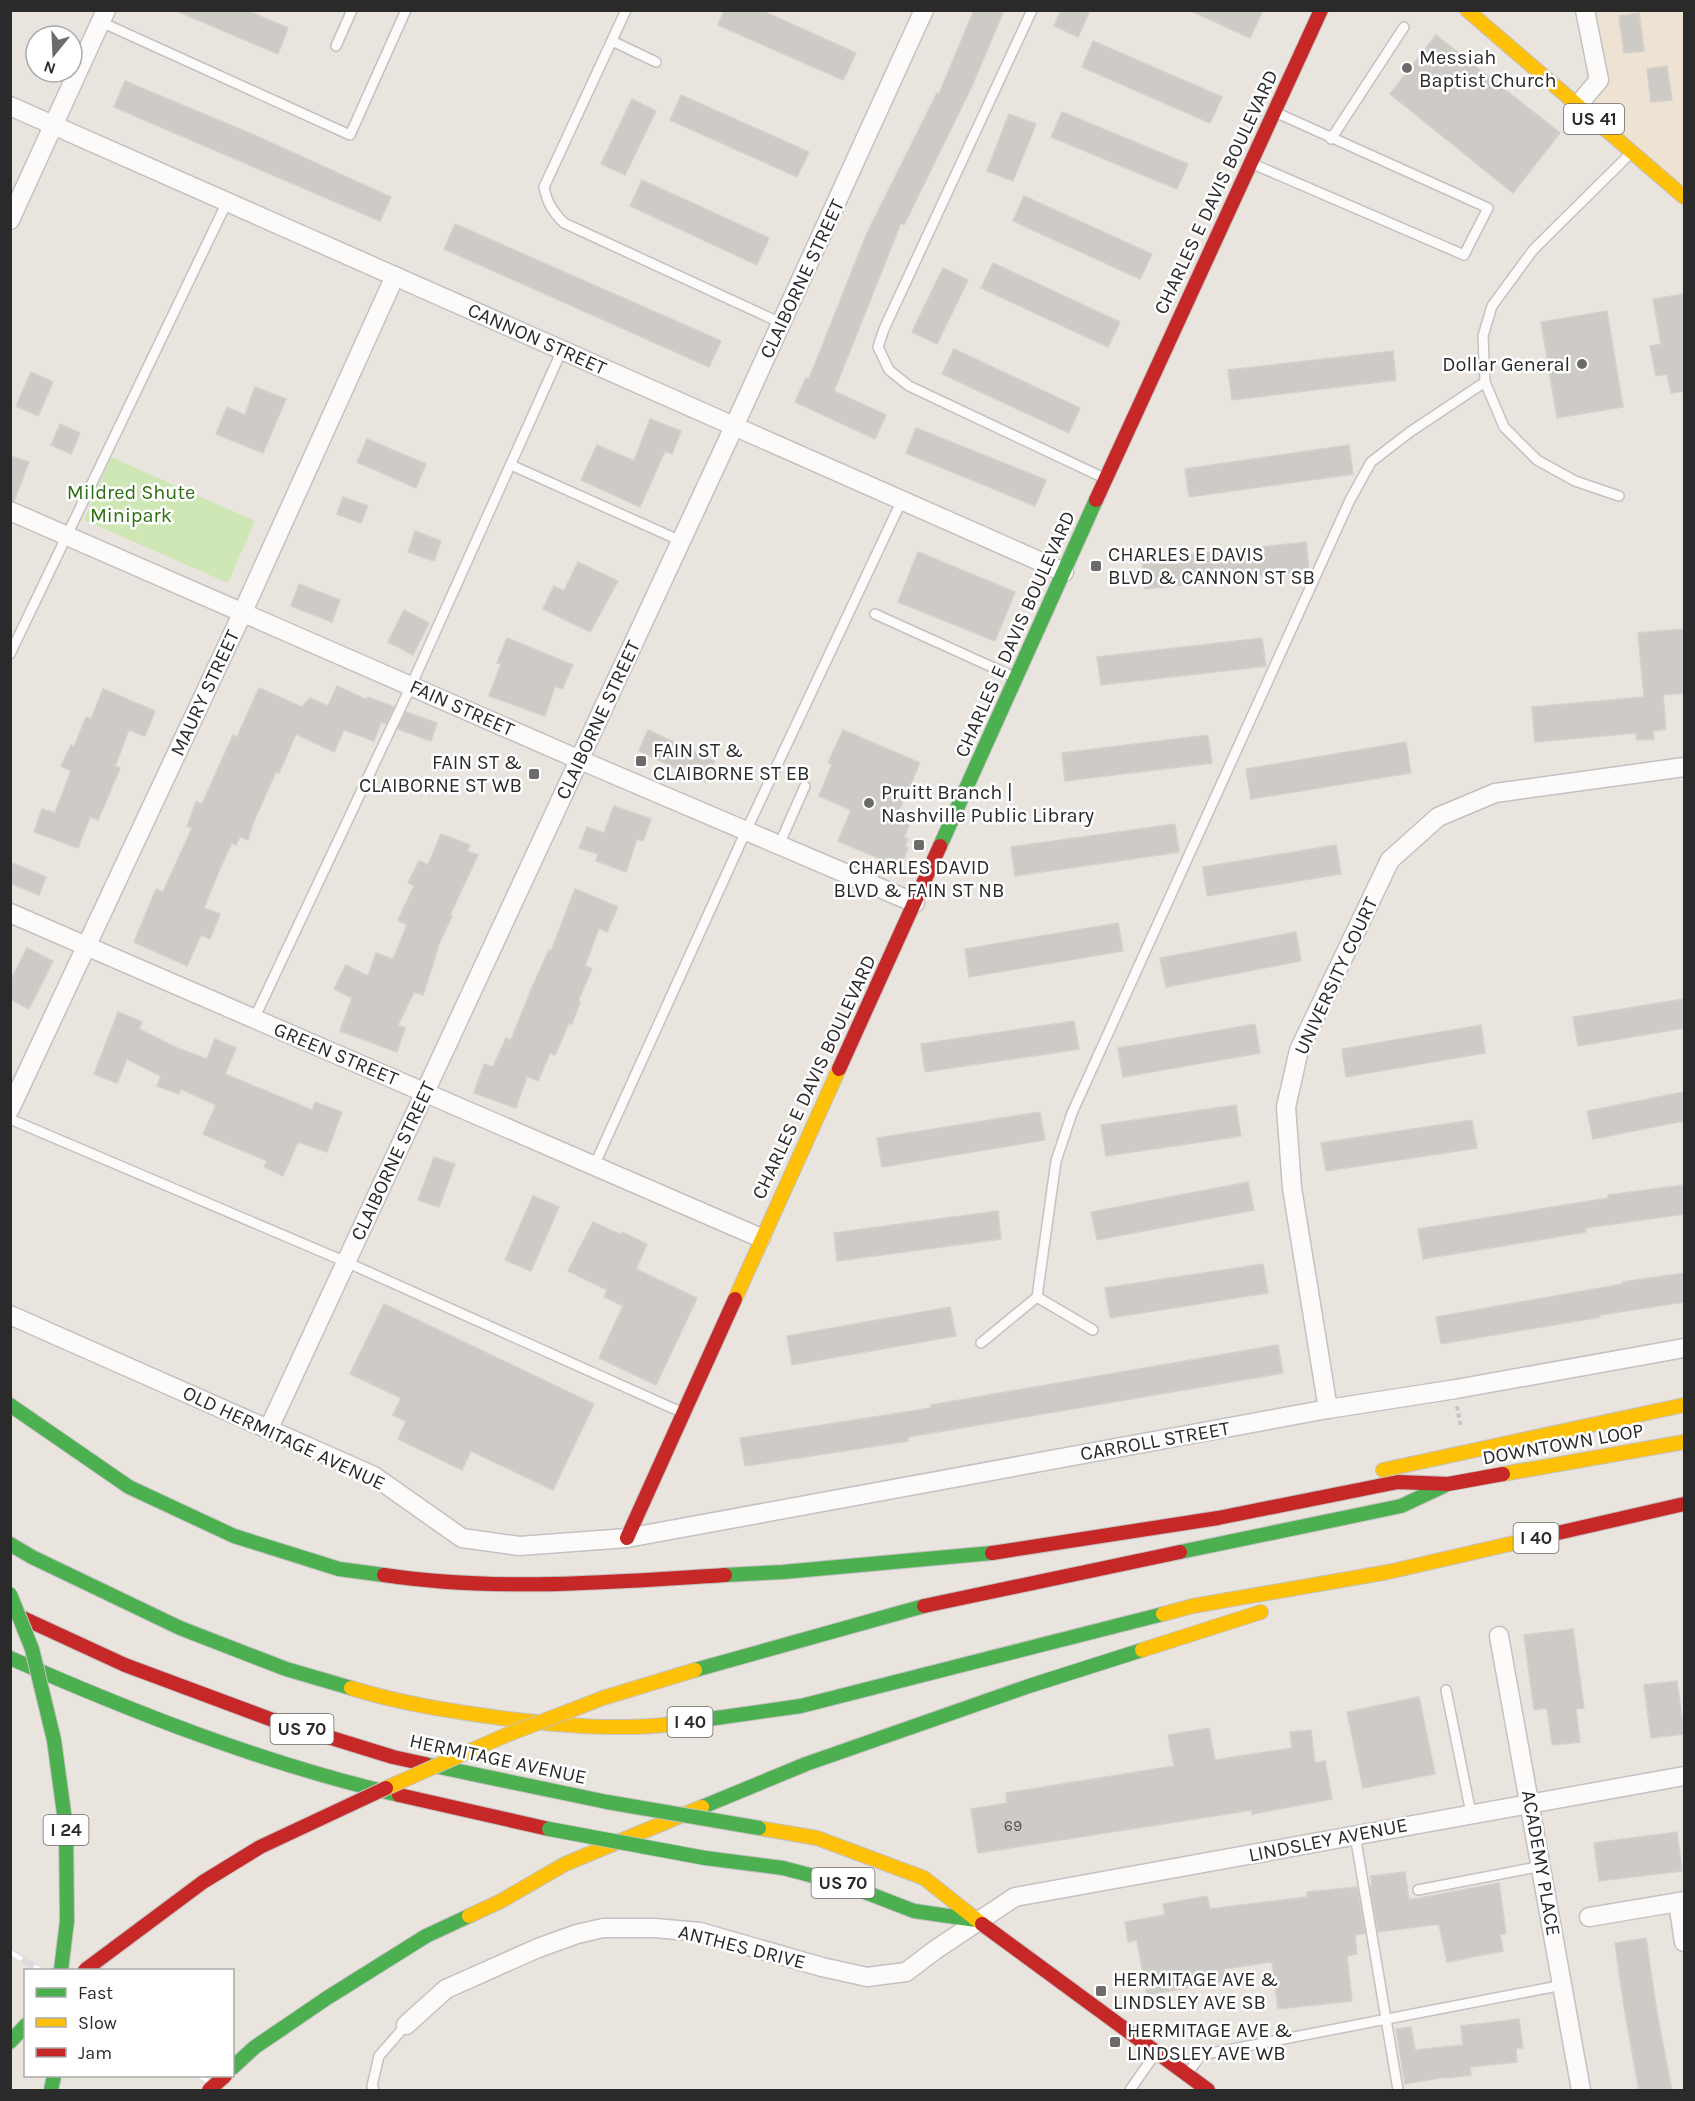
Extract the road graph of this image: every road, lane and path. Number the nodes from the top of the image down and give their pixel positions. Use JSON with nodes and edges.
{"nodes":[{"id":1,"x":352,"y":10,"type":"edge"},
{"id":2,"x":406,"y":10,"type":"edge"},
{"id":3,"x":626,"y":10,"type":"edge"},
{"id":4,"x":924,"y":10,"type":"edge"},
{"id":5,"x":1032,"y":10,"type":"edge"},
{"id":6,"x":1467,"y":10,"type":"edge"},
{"id":7,"x":1586,"y":10,"type":"edge"},
{"id":8,"x":1316,"y":12,"type":"edge"},
{"id":9,"x":104,"y":16,"type":"edge"},
{"id":10,"x":1404,"y":27,"type":"dead end"},
{"id":11,"x":612,"y":41,"type":"junction"},
{"id":12,"x":336,"y":46,"type":"dead end"},
{"id":13,"x":656,"y":62,"type":"dead end"},
{"id":14,"x":1578,"y":105,"type":"junction"},
{"id":15,"x":10,"y":106,"type":"edge"},
{"id":16,"x":1274,"y":112,"type":"junction"},
{"id":17,"x":54,"y":125,"type":"junction"},
{"id":18,"x":1331,"y":139,"type":"junction"},
{"id":19,"x":1632,"y":152,"type":"junction"},
{"id":20,"x":1251,"y":163,"type":"junction"},
{"id":21,"x":1684,"y":197,"type":"edge"},
{"id":22,"x":227,"y":202,"type":"junction"},
{"id":23,"x":10,"y":220,"type":"edge"},
{"id":24,"x":395,"y":276,"type":"junction"},
{"id":25,"x":782,"y":323,"type":"junction"},
{"id":26,"x":562,"y":350,"type":"junction"},
{"id":27,"x":1485,"y":382,"type":"junction"},
{"id":28,"x":734,"y":426,"type":"junction"},
{"id":29,"x":511,"y":465,"type":"junction"},
{"id":30,"x":1106,"y":479,"type":"junction"},
{"id":31,"x":1619,"y":496,"type":"dead end"},
{"id":32,"x":902,"y":500,"type":"junction"},
{"id":33,"x":10,"y":511,"type":"edge"},
{"id":34,"x":66,"y":535,"type":"junction"},
{"id":35,"x":681,"y":541,"type":"junction"},
{"id":36,"x":1064,"y":572,"type":"junction"},
{"id":37,"x":243,"y":611,"type":"junction"},
{"id":38,"x":875,"y":614,"type":"dead end"},
{"id":39,"x":10,"y":654,"type":"edge"},
{"id":40,"x":1016,"y":678,"type":"junction"},
{"id":41,"x":411,"y":686,"type":"junction"},
{"id":42,"x":580,"y":760,"type":"junction"},
{"id":43,"x":1684,"y":767,"type":"edge"},
{"id":44,"x":806,"y":786,"type":"dead end"},
{"id":45,"x":746,"y":831,"type":"junction"},
{"id":46,"x":779,"y":845,"type":"junction"},
{"id":47,"x":915,"y":903,"type":"junction"},
{"id":48,"x":10,"y":913,"type":"edge"},
{"id":49,"x":87,"y":946,"type":"junction"},
{"id":50,"x":254,"y":1019,"type":"junction"},
{"id":51,"x":424,"y":1092,"type":"junction"},
{"id":52,"x":10,"y":1109,"type":"edge"},
{"id":53,"x":10,"y":1119,"type":"edge"},
{"id":54,"x":594,"y":1166,"type":"junction"},
{"id":55,"x":761,"y":1238,"type":"junction"},
{"id":56,"x":346,"y":1262,"type":"junction"},
{"id":57,"x":1037,"y":1297,"type":"junction"},
{"id":58,"x":10,"y":1315,"type":"edge"},
{"id":59,"x":1093,"y":1330,"type":"dead end"},
{"id":60,"x":981,"y":1343,"type":"dead end"},
{"id":61,"x":1684,"y":1348,"type":"edge"},
{"id":62,"x":10,"y":1405,"type":"edge"},
{"id":63,"x":1457,"y":1405,"type":"dead end"},
{"id":64,"x":1684,"y":1405,"type":"edge"},
{"id":65,"x":1328,"y":1409,"type":"junction"},
{"id":66,"x":683,"y":1413,"type":"junction"},
{"id":67,"x":269,"y":1428,"type":"junction"},
{"id":68,"x":1463,"y":1438,"type":"dead end"},
{"id":69,"x":1684,"y":1442,"type":"edge"},
{"id":70,"x":1368,"y":1473,"type":"dead end"},
{"id":71,"x":1448,"y":1484,"type":"junction"},
{"id":72,"x":1270,"y":1493,"type":"dead end"},
{"id":73,"x":1684,"y":1504,"type":"edge"},
{"id":74,"x":1218,"y":1518,"type":"junction"},
{"id":75,"x":627,"y":1538,"type":"junction"},
{"id":76,"x":10,"y":1544,"type":"edge"},
{"id":77,"x":1388,"y":1572,"type":"junction"},
{"id":78,"x":10,"y":1594,"type":"edge"},
{"id":79,"x":10,"y":1612,"type":"edge"},
{"id":80,"x":1499,"y":1636,"type":"dead end"},
{"id":81,"x":10,"y":1658,"type":"edge"},
{"id":82,"x":1446,"y":1690,"type":"dead end"},
{"id":83,"x":1684,"y":1776,"type":"edge"},
{"id":84,"x":1530,"y":1802,"type":"junction"},
{"id":85,"x":1471,"y":1813,"type":"junction"},
{"id":86,"x":1355,"y":1835,"type":"junction"},
{"id":87,"x":1542,"y":1866,"type":"junction"},
{"id":88,"x":1418,"y":1890,"type":"dead end"},
{"id":89,"x":1681,"y":1902,"type":"edge"},
{"id":90,"x":1589,"y":1917,"type":"dead end"},
{"id":91,"x":978,"y":1921,"type":"junction"},
{"id":92,"x":1684,"y":1942,"type":"edge"},
{"id":93,"x":61,"y":1969,"type":"edge"},
{"id":94,"x":88,"y":1969,"type":"edge"},
{"id":95,"x":1563,"y":1985,"type":"junction"},
{"id":96,"x":1385,"y":2020,"type":"junction"},
{"id":97,"x":406,"y":2025,"type":"joint"},
{"id":98,"x":24,"y":2027,"type":"edge"},
{"id":99,"x":10,"y":2042,"type":"edge"},
{"id":100,"x":1156,"y":2052,"type":"junction"},
{"id":101,"x":234,"y":2066,"type":"edge"},
{"id":102,"x":1187,"y":2074,"type":"junction"},
{"id":103,"x":224,"y":2077,"type":"edge"},
{"id":104,"x":209,"y":2091,"type":"edge"},
{"id":105,"x":374,"y":2091,"type":"edge"},
{"id":106,"x":1130,"y":2091,"type":"edge"},
{"id":107,"x":1208,"y":2091,"type":"edge"},
{"id":108,"x":1398,"y":2091,"type":"edge"},
{"id":109,"x":1581,"y":2091,"type":"edge"}],
"edges":[{"from":1,"to":12,"type":"lane"},
{"from":2,"to":9,"type":"lane"},
{"from":3,"to":11,"type":"lane"},
{"from":4,"to":25,"type":"street","name":"CLAIBORNE STREET"},
{"from":5,"to":30,"type":"lane"},
{"from":6,"to":14,"type":"main road","number":"US 41"},
{"from":7,"to":14,"type":"street"},
{"from":8,"to":16,"type":"main road","name":"CHARLES E DAVIS BOULEVARD"},
{"from":9,"to":17,"type":"street"},
{"from":10,"to":18,"type":"lane"},
{"from":11,"to":13,"type":"lane"},
{"from":11,"to":25,"type":"lane"},
{"from":14,"to":19,"type":"main road","number":"US 41"},
{"from":15,"to":17,"type":"street","name":"CANNON STREET"},
{"from":16,"to":18,"type":"lane"},
{"from":16,"to":20,"type":"main road","name":"CHARLES E DAVIS BOULEVARD"},
{"from":17,"to":22,"type":"street","name":"CANNON STREET"},
{"from":17,"to":23,"type":"street"},
{"from":18,"to":20,"type":"lane"},
{"from":19,"to":21,"type":"main road","number":"US 41"},
{"from":19,"to":27,"type":"lane"},
{"from":20,"to":30,"type":"main road","name":"CHARLES E DAVIS BOULEVARD"},
{"from":22,"to":24,"type":"street","name":"CANNON STREET"},
{"from":22,"to":34,"type":"lane"},
{"from":24,"to":26,"type":"street","name":"CANNON STREET"},
{"from":24,"to":37,"type":"street","name":"MAURY STREET"},
{"from":25,"to":28,"type":"street","name":"CLAIBORNE STREET"},
{"from":26,"to":28,"type":"street","name":"CANNON STREET"},
{"from":26,"to":29,"type":"lane"},
{"from":27,"to":31,"type":"lane"},
{"from":27,"to":57,"type":"lane"},
{"from":28,"to":32,"type":"street","name":"CANNON STREET"},
{"from":28,"to":35,"type":"street","name":"CLAIBORNE STREET"},
{"from":29,"to":35,"type":"lane"},
{"from":29,"to":41,"type":"lane"},
{"from":30,"to":36,"type":"main road","name":"CHARLES E DAVIS BOULEVARD"},
{"from":32,"to":36,"type":"street","name":"CANNON STREET"},
{"from":32,"to":45,"type":"lane"},
{"from":33,"to":34,"type":"street","name":"FAIN STREET"},
{"from":34,"to":37,"type":"street","name":"FAIN STREET"},
{"from":34,"to":39,"type":"lane"},
{"from":35,"to":42,"type":"street","name":"CLAIBORNE STREET"},
{"from":36,"to":40,"type":"main road","name":"CHARLES E DAVIS BOULEVARD"},
{"from":37,"to":41,"type":"street","name":"FAIN STREET"},
{"from":37,"to":49,"type":"street","name":"MAURY STREET"},
{"from":38,"to":40,"type":"lane"},
{"from":40,"to":47,"type":"main road","name":"CHARLES E DAVIS BOULEVARD"},
{"from":41,"to":42,"type":"street","name":"FAIN STREET"},
{"from":41,"to":50,"type":"lane"},
{"from":42,"to":45,"type":"street","name":"FAIN STREET"},
{"from":42,"to":51,"type":"street","name":"CLAIBORNE STREET"},
{"from":43,"to":65,"type":"street","name":"UNIVERSITY COURT"},
{"from":44,"to":46,"type":"lane"},
{"from":45,"to":46,"type":"street","name":"FAIN STREET"},
{"from":45,"to":54,"type":"lane"},
{"from":46,"to":47,"type":"street","name":"FAIN STREET"},
{"from":47,"to":55,"type":"main road","name":"CHARLES E DAVIS BOULEVARD"},
{"from":48,"to":49,"type":"street","name":"GREEN STREET"},
{"from":49,"to":50,"type":"street","name":"GREEN STREET"},
{"from":49,"to":52,"type":"street","name":"MAURY STREET"},
{"from":50,"to":51,"type":"street","name":"GREEN STREET"},
{"from":51,"to":54,"type":"street","name":"GREEN STREET"},
{"from":51,"to":56,"type":"street","name":"CLAIBORNE STREET"},
{"from":53,"to":56,"type":"lane"},
{"from":54,"to":55,"type":"street","name":"GREEN STREET"},
{"from":55,"to":66,"type":"main road","name":"CHARLES E DAVIS BOULEVARD"},
{"from":56,"to":66,"type":"lane"},
{"from":56,"to":67,"type":"street","name":"CLAIBORNE STREET"},
{"from":57,"to":59,"type":"lane"},
{"from":57,"to":60,"type":"lane"},
{"from":58,"to":67,"type":"street","name":"OLD HERMITAGE AVENUE"},
{"from":61,"to":65,"type":"street","name":"CARROLL STREET"},
{"from":62,"to":74,"type":"main road"},
{"from":63,"to":68,"type":"path"},
{"from":64,"to":70,"type":"main road"},
{"from":65,"to":75,"type":"street","name":"CARROLL STREET"},
{"from":66,"to":75,"type":"main road","name":"CHARLES E DAVIS BOULEVARD"},
{"from":67,"to":75,"type":"street","name":"OLD HERMITAGE AVENUE"},
{"from":69,"to":71,"type":"main road","name":"DOWNTOWN LOOP"},
{"from":71,"to":74,"type":"main road"},
{"from":71,"to":94,"type":"main road","bridge":true},
{"from":72,"to":74,"type":"main road"},
{"from":73,"to":77,"type":"main road","number":"I 40"},
{"from":76,"to":77,"type":"main road","number":"I 40"},
{"from":77,"to":101,"type":"main road"},
{"from":78,"to":93,"type":"main road","number":"I 24","bridge":true},
{"from":79,"to":91,"type":"main road","name":"HERMITAGE AVENUE","number":"US 70","bridge":true},
{"from":80,"to":84,"type":"street","name":"ACADEMY PLACE"},
{"from":81,"to":91,"type":"main road","name":"HERMITAGE AVENUE","number":"US 70","bridge":true},
{"from":82,"to":85,"type":"lane"},
{"from":83,"to":84,"type":"street","name":"LINDSLEY AVENUE"},
{"from":84,"to":85,"type":"street","name":"LINDSLEY AVENUE"},
{"from":84,"to":87,"type":"street","name":"ACADEMY PLACE"},
{"from":85,"to":86,"type":"street","name":"LINDSLEY AVENUE"},
{"from":86,"to":91,"type":"street","name":"LINDSLEY AVENUE"},
{"from":86,"to":96,"type":"lane"},
{"from":87,"to":88,"type":"lane"},
{"from":87,"to":95,"type":"street","name":"ACADEMY PLACE"},
{"from":89,"to":90,"type":"street"},
{"from":89,"to":92,"type":"street"},
{"from":91,"to":97,"type":"street","name":"ANTHES DRIVE"},
{"from":91,"to":100,"type":"main road","name":"HERMITAGE AVENUE","number":"US 70"},
{"from":95,"to":96,"type":"lane"},
{"from":95,"to":109,"type":"street","name":"ACADEMY PLACE"},
{"from":96,"to":102,"type":"lane"},
{"from":96,"to":108,"type":"lane"},
{"from":97,"to":105,"type":"lane"},
{"from":98,"to":99,"type":"main road"},
{"from":100,"to":102,"type":"main road","name":"HERMITAGE AVENUE","number":"US 70"},
{"from":100,"to":106,"type":"lane"},
{"from":102,"to":107,"type":"main road","name":"HERMITAGE AVENUE","number":"US 70"},
{"from":103,"to":104,"type":"main road","bridge":true}]}
